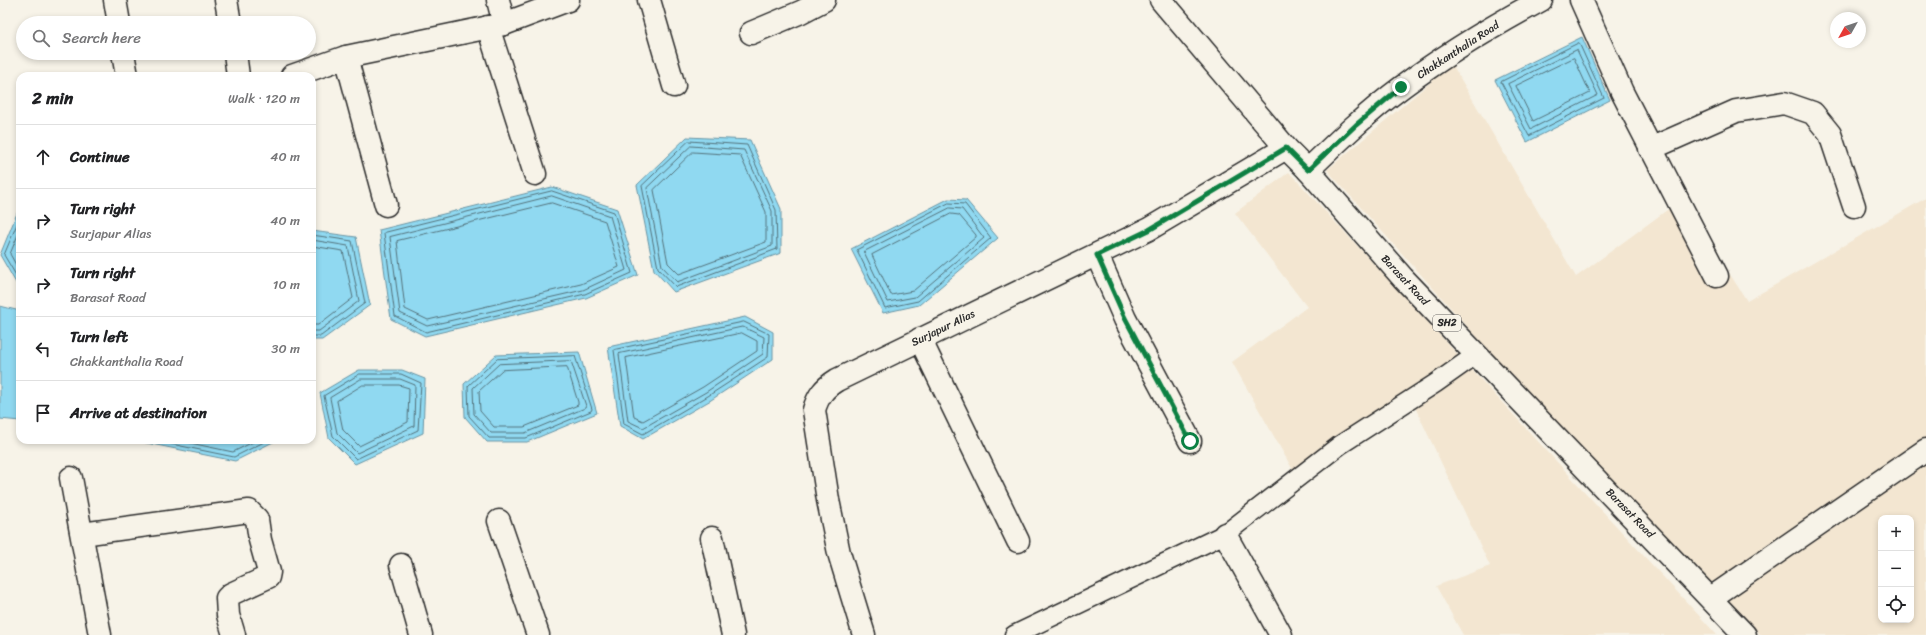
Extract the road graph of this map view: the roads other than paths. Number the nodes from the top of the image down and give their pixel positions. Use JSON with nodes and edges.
{"nodes":[{"id":1,"x":115,"y":0,"type":"edge"},
{"id":2,"x":226,"y":0,"type":"edge"},
{"id":3,"x":498,"y":0,"type":"edge"},
{"id":4,"x":568,"y":0,"type":"edge"},
{"id":5,"x":649,"y":0,"type":"edge"},
{"id":6,"x":824,"y":0,"type":"edge"},
{"id":7,"x":1161,"y":0,"type":"edge"},
{"id":8,"x":1541,"y":0,"type":"edge"},
{"id":9,"x":1581,"y":0,"type":"edge"},
{"id":10,"x":118,"y":16,"type":"edge"},
{"id":11,"x":229,"y":16,"type":"edge"},
{"id":12,"x":496,"y":26,"type":"junction"},
{"id":13,"x":751,"y":33,"type":"dead end"},
{"id":14,"x":346,"y":57,"type":"junction"},
{"id":15,"x":124,"y":60,"type":"edge"},
{"id":16,"x":236,"y":60,"type":"edge"},
{"id":17,"x":126,"y":72,"type":"edge"},
{"id":18,"x":237,"y":72,"type":"edge"},
{"id":19,"x":303,"y":72,"type":"edge"},
{"id":20,"x":674,"y":86,"type":"dead end"},
{"id":21,"x":1286,"y":148,"type":"junction"},
{"id":22,"x":1650,"y":149,"type":"junction"},
{"id":23,"x":1308,"y":170,"type":"junction"},
{"id":24,"x":535,"y":174,"type":"dead end"},
{"id":25,"x":386,"y":205,"type":"dead end"},
{"id":26,"x":1854,"y":206,"type":"dead end"},
{"id":27,"x":1097,"y":255,"type":"junction"},
{"id":28,"x":1717,"y":276,"type":"dead end"},
{"id":29,"x":920,"y":339,"type":"junction"},
{"id":30,"x":1477,"y":354,"type":"junction"},
{"id":31,"x":1190,"y":441,"type":"dead end"},
{"id":32,"x":1926,"y":450,"type":"edge"},
{"id":33,"x":72,"y":478,"type":"dead end"},
{"id":34,"x":499,"y":521,"type":"dead end"},
{"id":35,"x":82,"y":534,"type":"junction"},
{"id":36,"x":1225,"y":534,"type":"junction"},
{"id":37,"x":712,"y":538,"type":"dead end"},
{"id":38,"x":1018,"y":541,"type":"dead end"},
{"id":39,"x":401,"y":565,"type":"dead end"},
{"id":40,"x":1711,"y":598,"type":"junction"},
{"id":41,"x":100,"y":635,"type":"edge"},
{"id":42,"x":234,"y":635,"type":"edge"},
{"id":43,"x":421,"y":635,"type":"edge"},
{"id":44,"x":538,"y":635,"type":"edge"},
{"id":45,"x":733,"y":635,"type":"edge"},
{"id":46,"x":864,"y":635,"type":"edge"},
{"id":47,"x":1014,"y":635,"type":"edge"},
{"id":48,"x":1281,"y":635,"type":"edge"},
{"id":49,"x":1745,"y":635,"type":"edge"}],
"edges":[{"from":1,"to":10,"type":"street"},
{"from":2,"to":11,"type":"street"},
{"from":3,"to":12,"type":"street"},
{"from":4,"to":12,"type":"street"},
{"from":5,"to":20,"type":"street"},
{"from":6,"to":13,"type":"street"},
{"from":7,"to":21,"type":"street","name":"Barasat Road","number":"SH2"},
{"from":8,"to":23,"type":"street","name":"Chakkanthalia Road"},
{"from":9,"to":22,"type":"street"},
{"from":12,"to":14,"type":"street"},
{"from":12,"to":24,"type":"street"},
{"from":14,"to":19,"type":"street"},
{"from":14,"to":25,"type":"street"},
{"from":15,"to":17,"type":"street"},
{"from":16,"to":18,"type":"street"},
{"from":21,"to":23,"type":"street","name":"Barasat Road","number":"SH2"},
{"from":21,"to":27,"type":"street","name":"Surjapur Alias"},
{"from":22,"to":26,"type":"street"},
{"from":22,"to":28,"type":"street"},
{"from":23,"to":30,"type":"street","name":"Barasat Road","number":"SH2"},
{"from":27,"to":29,"type":"street","name":"Surjapur Alias"},
{"from":27,"to":31,"type":"street"},
{"from":29,"to":38,"type":"street"},
{"from":29,"to":46,"type":"street","name":"Surjapur Alias"},
{"from":30,"to":36,"type":"lane"},
{"from":30,"to":40,"type":"street","name":"Barasat Road","number":"SH2"},
{"from":32,"to":40,"type":"street"},
{"from":33,"to":35,"type":"street"},
{"from":34,"to":44,"type":"street"},
{"from":35,"to":41,"type":"street"},
{"from":35,"to":42,"type":"street"},
{"from":36,"to":47,"type":"lane"},
{"from":36,"to":48,"type":"street"},
{"from":37,"to":45,"type":"street"},
{"from":39,"to":43,"type":"street"},
{"from":40,"to":49,"type":"street","name":"Barasat Road","number":"SH2"}]}
